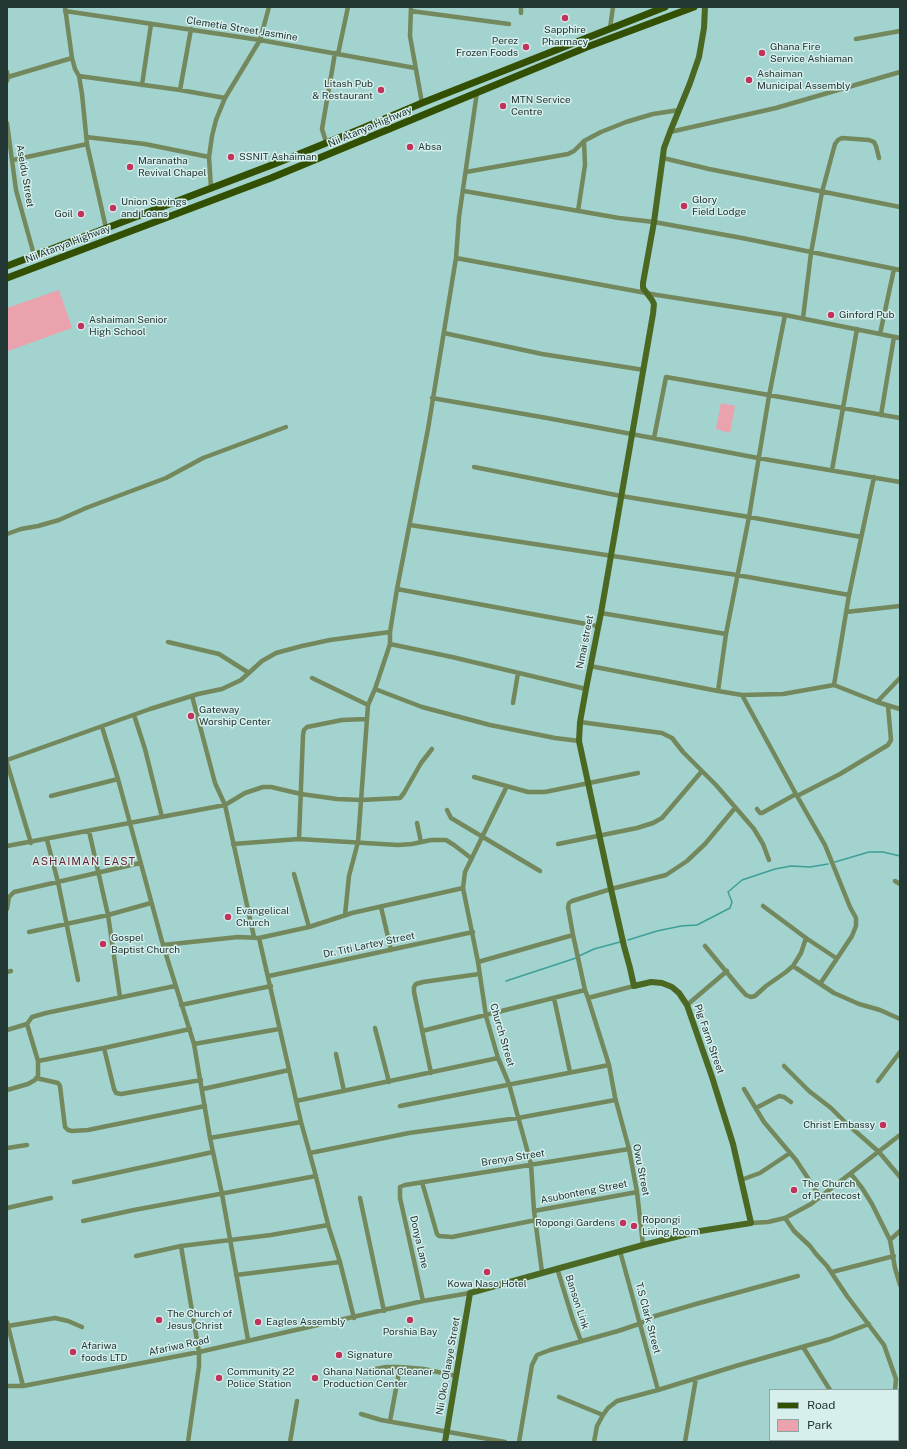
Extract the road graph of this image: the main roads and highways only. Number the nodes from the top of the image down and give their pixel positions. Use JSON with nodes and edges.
{"nodes":[{"id":1,"x":665,"y":7,"type":"edge"},
{"id":2,"x":694,"y":7,"type":"edge"},
{"id":3,"x":267,"y":167,"type":"junction"},
{"id":4,"x":271,"y":178,"type":"junction"},
{"id":5,"x":95,"y":233,"type":"junction"},
{"id":6,"x":98,"y":243,"type":"junction"},
{"id":7,"x":7,"y":266,"type":"edge"},
{"id":8,"x":7,"y":278,"type":"edge"}],
"edges":[{"from":1,"to":3,"type":"main road"},
{"from":2,"to":4,"type":"main road","name":"Nii Atanya Highway"},
{"from":3,"to":4,"type":"main road"},
{"from":3,"to":5,"type":"main road"},
{"from":4,"to":6,"type":"main road","name":"Nii Atanya Highway"},
{"from":5,"to":6,"type":"main road"},
{"from":5,"to":7,"type":"main road"},
{"from":6,"to":8,"type":"main road","name":"Nii Atanya Highway"}]}
